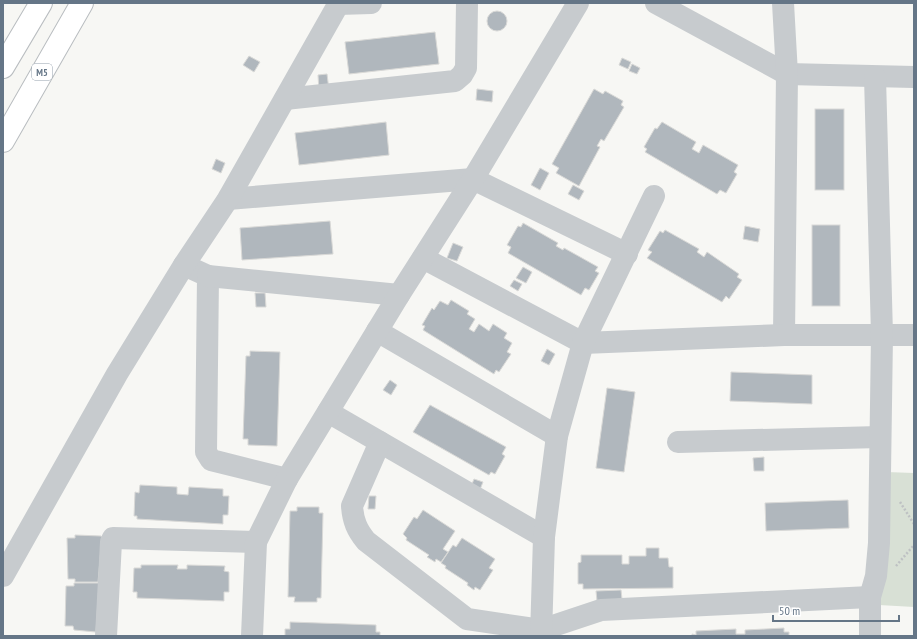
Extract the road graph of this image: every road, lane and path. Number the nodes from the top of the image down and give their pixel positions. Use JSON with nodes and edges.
{"nodes":[{"id":1,"x":41,"y":3,"type":"edge"},
{"id":2,"x":82,"y":3,"type":"edge"},
{"id":3,"x":371,"y":3,"type":"edge"},
{"id":4,"x":467,"y":3,"type":"edge"},
{"id":5,"x":656,"y":3,"type":"edge"},
{"id":6,"x":784,"y":3,"type":"edge"},
{"id":7,"x":339,"y":4,"type":"edge"},
{"id":8,"x":575,"y":4,"type":"edge"},
{"id":9,"x":9,"y":46,"type":"edge"},
{"id":10,"x":3,"y":67,"type":"edge"},
{"id":11,"x":787,"y":74,"type":"junction"},
{"id":12,"x":875,"y":77,"type":"junction"},
{"id":13,"x":914,"y":77,"type":"edge"},
{"id":14,"x":285,"y":99,"type":"junction"},
{"id":15,"x":3,"y":140,"type":"edge"},
{"id":16,"x":473,"y":179,"type":"junction"},
{"id":17,"x":654,"y":196,"type":"dead end"},
{"id":18,"x":228,"y":199,"type":"junction"},
{"id":19,"x":627,"y":254,"type":"junction"},
{"id":20,"x":423,"y":258,"type":"junction"},
{"id":21,"x":184,"y":265,"type":"junction"},
{"id":22,"x":208,"y":276,"type":"junction"},
{"id":23,"x":399,"y":295,"type":"junction"},
{"id":24,"x":377,"y":331,"type":"junction"},
{"id":25,"x":784,"y":334,"type":"junction"},
{"id":26,"x":914,"y":334,"type":"edge"},
{"id":27,"x":882,"y":335,"type":"junction"},
{"id":28,"x":583,"y":343,"type":"junction"},
{"id":29,"x":328,"y":412,"type":"junction"},
{"id":30,"x":557,"y":436,"type":"junction"},
{"id":31,"x":880,"y":437,"type":"junction"},
{"id":32,"x":380,"y":442,"type":"junction"},
{"id":33,"x":678,"y":442,"type":"dead end"},
{"id":34,"x":287,"y":479,"type":"junction"},
{"id":35,"x":544,"y":537,"type":"junction"},
{"id":36,"x":256,"y":542,"type":"junction"},
{"id":37,"x":3,"y":576,"type":"edge"},
{"id":38,"x":870,"y":597,"type":"junction"},
{"id":39,"x":541,"y":633,"type":"edge"},
{"id":40,"x":106,"y":636,"type":"edge"},
{"id":41,"x":252,"y":636,"type":"edge"},
{"id":42,"x":870,"y":636,"type":"edge"}],
"edges":[{"from":1,"to":9,"type":"highway"},
{"from":2,"to":15,"type":"highway","number":"M5"},
{"from":3,"to":7,"type":"street"},
{"from":4,"to":14,"type":"street"},
{"from":5,"to":11,"type":"street"},
{"from":6,"to":11,"type":"street"},
{"from":7,"to":14,"type":"street"},
{"from":8,"to":16,"type":"street"},
{"from":9,"to":10,"type":"highway"},
{"from":11,"to":12,"type":"street"},
{"from":11,"to":25,"type":"street"},
{"from":12,"to":13,"type":"street"},
{"from":12,"to":27,"type":"street"},
{"from":14,"to":18,"type":"street"},
{"from":16,"to":18,"type":"street"},
{"from":16,"to":19,"type":"street"},
{"from":16,"to":20,"type":"street"},
{"from":17,"to":19,"type":"street"},
{"from":18,"to":21,"type":"street"},
{"from":19,"to":28,"type":"street"},
{"from":20,"to":23,"type":"street"},
{"from":20,"to":28,"type":"street"},
{"from":21,"to":22,"type":"street"},
{"from":21,"to":37,"type":"street"},
{"from":22,"to":23,"type":"street"},
{"from":22,"to":34,"type":"street"},
{"from":23,"to":24,"type":"street"},
{"from":24,"to":29,"type":"street"},
{"from":24,"to":30,"type":"street"},
{"from":25,"to":27,"type":"street"},
{"from":25,"to":28,"type":"street"},
{"from":26,"to":27,"type":"street"},
{"from":27,"to":31,"type":"street"},
{"from":28,"to":30,"type":"street"},
{"from":29,"to":32,"type":"street"},
{"from":29,"to":34,"type":"street"},
{"from":30,"to":35,"type":"street"},
{"from":31,"to":33,"type":"street"},
{"from":31,"to":38,"type":"street"},
{"from":32,"to":35,"type":"street"},
{"from":32,"to":39,"type":"street"},
{"from":34,"to":36,"type":"street"},
{"from":35,"to":39,"type":"street"},
{"from":36,"to":40,"type":"street"},
{"from":36,"to":41,"type":"street"},
{"from":38,"to":39,"type":"street"},
{"from":38,"to":42,"type":"street"}]}
